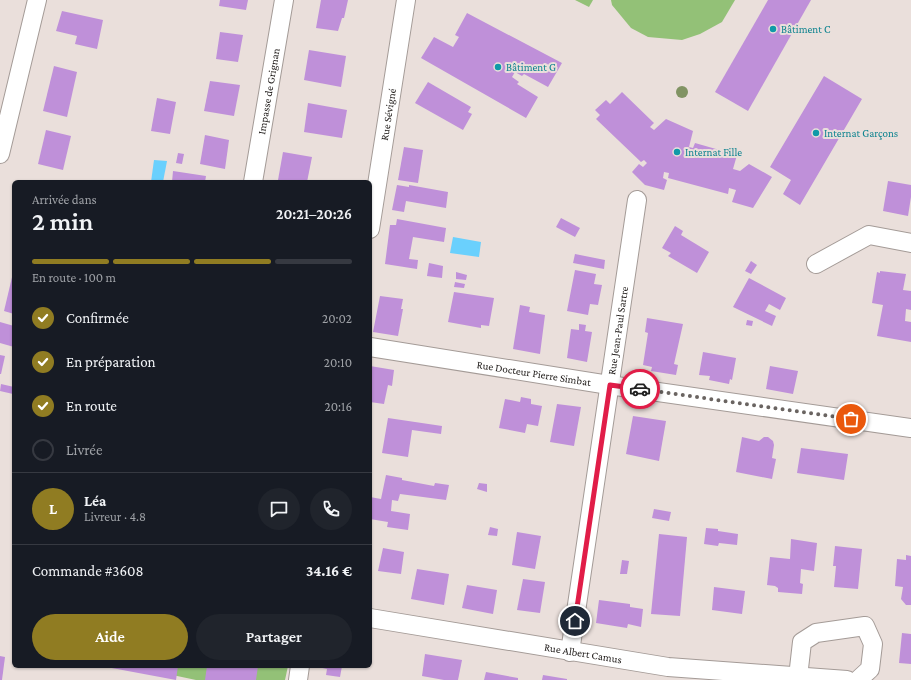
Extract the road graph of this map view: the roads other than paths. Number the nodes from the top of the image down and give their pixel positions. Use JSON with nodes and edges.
{"nodes":[{"id":1,"x":37,"y":0,"type":"edge"},
{"id":2,"x":284,"y":0,"type":"edge"},
{"id":3,"x":406,"y":0,"type":"edge"},
{"id":4,"x":5,"y":111,"type":"edge"},
{"id":5,"x":0,"y":154,"type":"edge"},
{"id":6,"x":253,"y":180,"type":"edge"},
{"id":7,"x":637,"y":200,"type":"dead end"},
{"id":8,"x":372,"y":216,"type":"edge"},
{"id":9,"x":911,"y":243,"type":"edge"},
{"id":10,"x":816,"y":264,"type":"dead end"},
{"id":11,"x":372,"y":347,"type":"edge"},
{"id":12,"x":610,"y":385,"type":"junction"},
{"id":13,"x":911,"y":428,"type":"edge"},
{"id":14,"x":372,"y":618,"type":"edge"},
{"id":15,"x":570,"y":652,"type":"junction"},
{"id":16,"x":300,"y":668,"type":"edge"},
{"id":17,"x":798,"y":677,"type":"junction"},
{"id":18,"x":298,"y":680,"type":"edge"},
{"id":19,"x":847,"y":680,"type":"edge"},
{"id":20,"x":858,"y":680,"type":"edge"}],
"edges":[{"from":1,"to":4,"type":"street"},
{"from":2,"to":6,"type":"street","name":"Impasse de Grignan"},
{"from":3,"to":8,"type":"street","name":"Rue Sévigné"},
{"from":4,"to":5,"type":"street"},
{"from":7,"to":12,"type":"street","name":"Rue Jean-Paul Sartre"},
{"from":9,"to":10,"type":"street"},
{"from":11,"to":12,"type":"street","name":"Rue Docteur Pierre Simbat"},
{"from":12,"to":13,"type":"street","name":"Rue Docteur Pierre Simbat"},
{"from":12,"to":15,"type":"street","name":"Rue Jean-Paul Sartre"},
{"from":14,"to":15,"type":"street","name":"Rue Albert Camus"},
{"from":15,"to":17,"type":"street","name":"Rue Albert Camus"},
{"from":16,"to":18,"type":"street"},
{"from":17,"to":19,"type":"street","name":"Rue Albert Camus"},
{"from":17,"to":20,"type":"street"}]}
